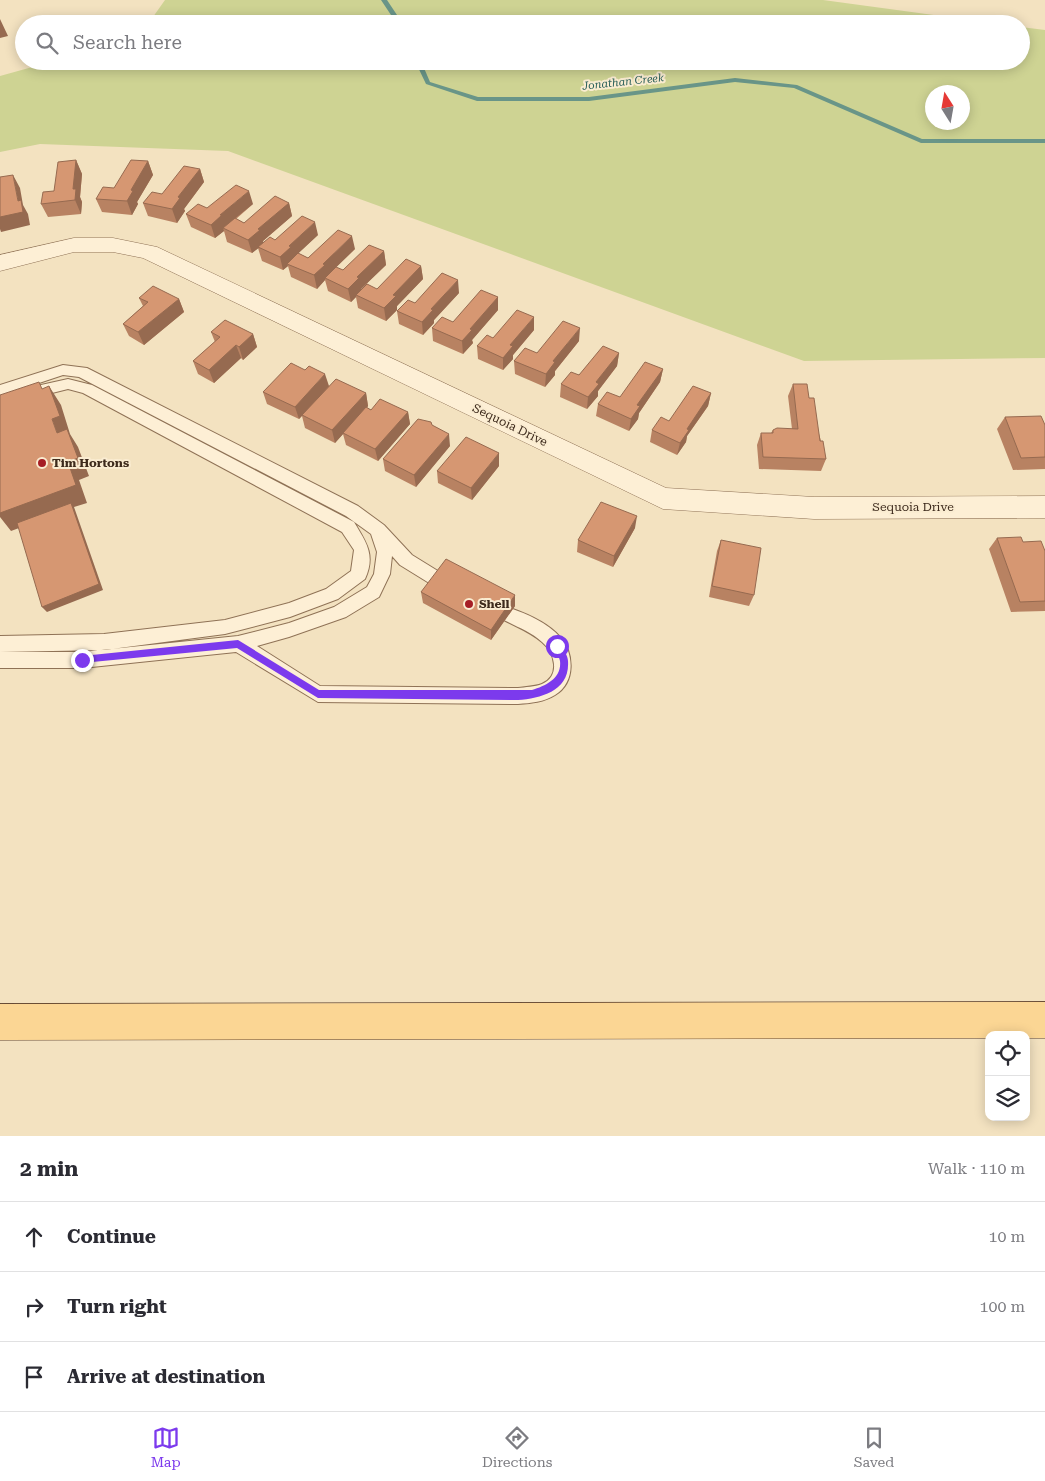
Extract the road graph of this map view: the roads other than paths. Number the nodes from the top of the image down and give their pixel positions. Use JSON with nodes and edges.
{"nodes":[{"id":1,"x":0,"y":263,"type":"edge"},
{"id":2,"x":0,"y":391,"type":"edge"},
{"id":3,"x":0,"y":406,"type":"edge"},
{"id":4,"x":1045,"y":507,"type":"edge"},
{"id":5,"x":378,"y":530,"type":"junction"},
{"id":6,"x":440,"y":580,"type":"edge"},
{"id":7,"x":510,"y":615,"type":"edge"},
{"id":8,"x":0,"y":644,"type":"edge"},
{"id":9,"x":238,"y":644,"type":"junction"},
{"id":10,"x":0,"y":660,"type":"edge"},
{"id":11,"x":1045,"y":1020,"type":"edge"},
{"id":12,"x":0,"y":1022,"type":"edge"}],
"edges":[{"from":1,"to":4,"type":"street","name":"Sequoia Drive"},
{"from":2,"to":5,"type":"lane"},
{"from":3,"to":8,"type":"lane"},
{"from":5,"to":6,"type":"lane"},
{"from":5,"to":9,"type":"lane"},
{"from":7,"to":9,"type":"lane"},
{"from":9,"to":10,"type":"lane"},
{"from":11,"to":12,"type":"main road"}]}
